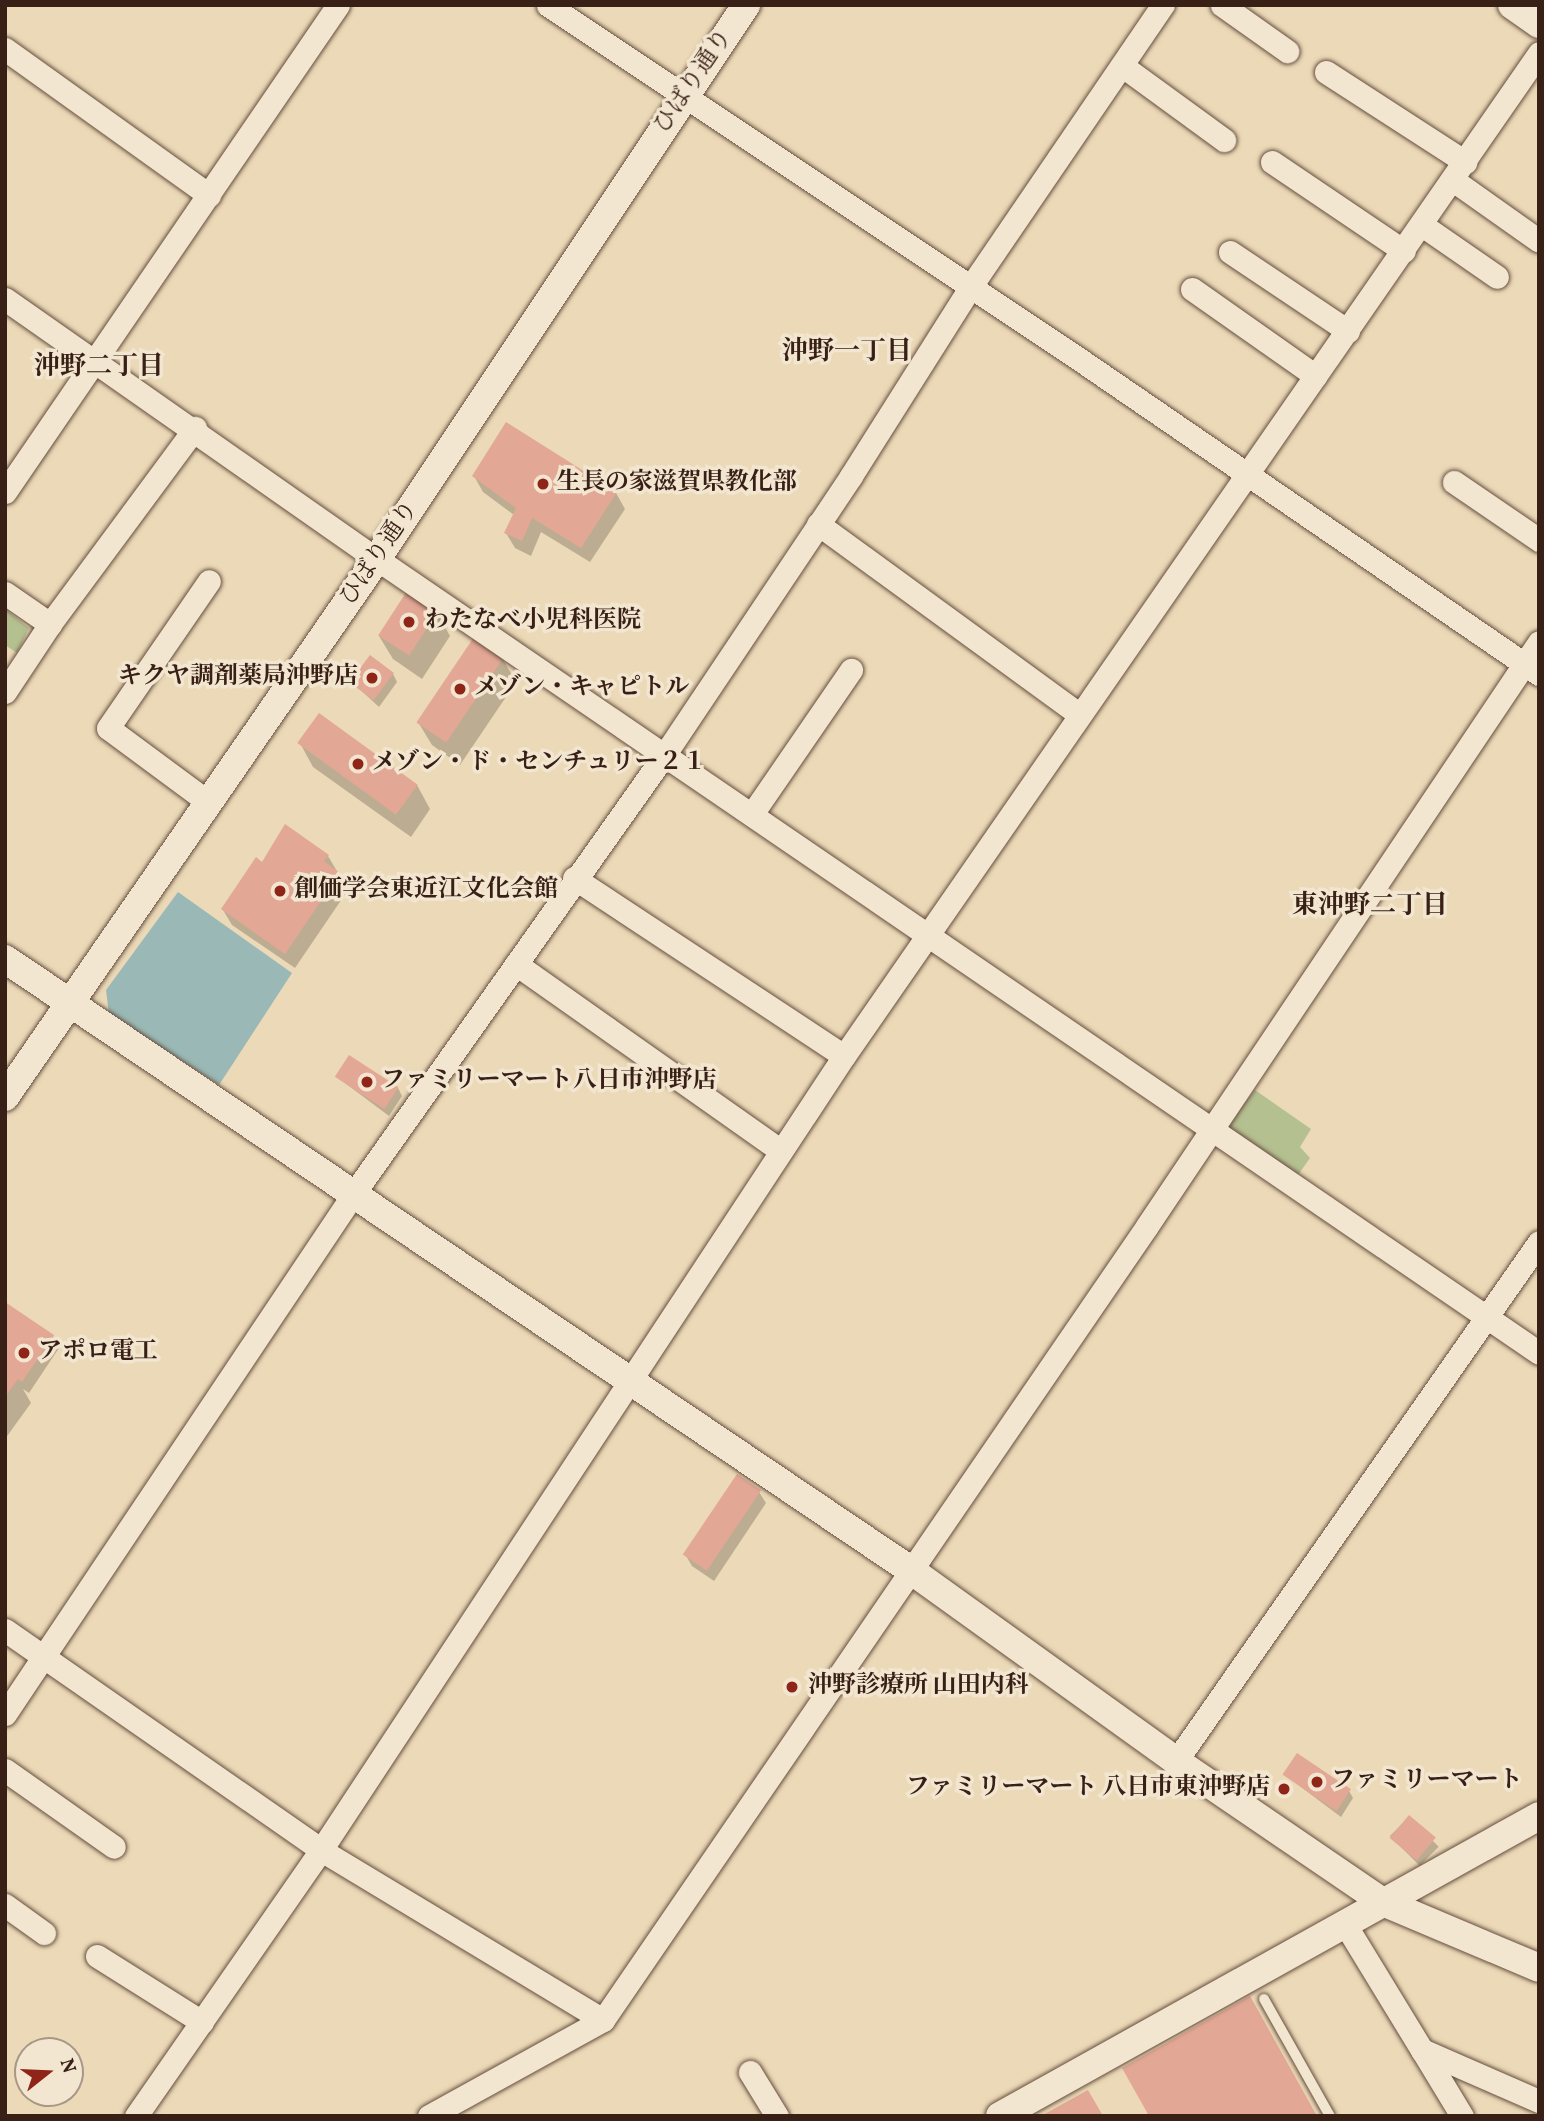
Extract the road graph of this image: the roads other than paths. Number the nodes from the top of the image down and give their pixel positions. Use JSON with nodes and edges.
{"nodes":[{"id":1,"x":338,"y":5,"type":"edge"},
{"id":2,"x":548,"y":5,"type":"edge"},
{"id":3,"x":746,"y":5,"type":"edge"},
{"id":4,"x":1222,"y":5,"type":"edge"},
{"id":5,"x":1512,"y":5,"type":"edge"},
{"id":6,"x":1152,"y":9,"type":"edge"},
{"id":7,"x":1539,"y":24,"type":"edge"},
{"id":8,"x":5,"y":48,"type":"edge"},
{"id":9,"x":1287,"y":51,"type":"dead end"},
{"id":10,"x":1539,"y":53,"type":"edge"},
{"id":11,"x":1124,"y":67,"type":"junction"},
{"id":12,"x":1326,"y":72,"type":"dead end"},
{"id":13,"x":684,"y":96,"type":"junction"},
{"id":14,"x":1224,"y":141,"type":"dead end"},
{"id":15,"x":1272,"y":162,"type":"dead end"},
{"id":16,"x":1459,"y":171,"type":"junction"},
{"id":17,"x":209,"y":195,"type":"junction"},
{"id":18,"x":1422,"y":225,"type":"junction"},
{"id":19,"x":1539,"y":241,"type":"edge"},
{"id":20,"x":1404,"y":251,"type":"junction"},
{"id":21,"x":1230,"y":252,"type":"dead end"},
{"id":22,"x":1497,"y":277,"type":"dead end"},
{"id":23,"x":969,"y":289,"type":"junction"},
{"id":24,"x":1192,"y":289,"type":"dead end"},
{"id":25,"x":5,"y":299,"type":"edge"},
{"id":26,"x":1348,"y":331,"type":"junction"},
{"id":27,"x":97,"y":363,"type":"junction"},
{"id":28,"x":1315,"y":376,"type":"junction"},
{"id":29,"x":195,"y":428,"type":"junction"},
{"id":30,"x":1247,"y":473,"type":"junction"},
{"id":31,"x":1454,"y":482,"type":"dead end"},
{"id":32,"x":5,"y":492,"type":"edge"},
{"id":33,"x":818,"y":524,"type":"junction"},
{"id":34,"x":1539,"y":540,"type":"edge"},
{"id":35,"x":377,"y":559,"type":"junction"},
{"id":36,"x":209,"y":581,"type":"dead end"},
{"id":37,"x":5,"y":593,"type":"edge"},
{"id":38,"x":50,"y":624,"type":"junction"},
{"id":39,"x":1539,"y":642,"type":"edge"},
{"id":40,"x":1532,"y":669,"type":"edge"},
{"id":41,"x":851,"y":670,"type":"dead end"},
{"id":42,"x":5,"y":692,"type":"edge"},
{"id":43,"x":1079,"y":714,"type":"junction"},
{"id":44,"x":665,"y":754,"type":"junction"},
{"id":45,"x":208,"y":802,"type":"junction"},
{"id":46,"x":752,"y":814,"type":"junction"},
{"id":47,"x":574,"y":878,"type":"junction"},
{"id":48,"x":928,"y":935,"type":"junction"},
{"id":49,"x":5,"y":959,"type":"edge"},
{"id":50,"x":516,"y":964,"type":"junction"},
{"id":51,"x":69,"y":1002,"type":"junction"},
{"id":52,"x":844,"y":1056,"type":"junction"},
{"id":53,"x":14,"y":1067,"type":"edge"},
{"id":54,"x":5,"y":1097,"type":"edge"},
{"id":55,"x":1213,"y":1127,"type":"junction"},
{"id":56,"x":781,"y":1151,"type":"junction"},
{"id":57,"x":352,"y":1196,"type":"junction"},
{"id":58,"x":1539,"y":1242,"type":"edge"},
{"id":59,"x":1487,"y":1318,"type":"junction"},
{"id":60,"x":1539,"y":1353,"type":"edge"},
{"id":61,"x":631,"y":1382,"type":"junction"},
{"id":62,"x":912,"y":1571,"type":"junction"},
{"id":63,"x":5,"y":1630,"type":"edge"},
{"id":64,"x":45,"y":1658,"type":"junction"},
{"id":65,"x":5,"y":1714,"type":"edge"},
{"id":66,"x":1176,"y":1762,"type":"junction"},
{"id":67,"x":5,"y":1770,"type":"edge"},
{"id":68,"x":1539,"y":1815,"type":"edge"},
{"id":69,"x":114,"y":1847,"type":"dead end"},
{"id":70,"x":321,"y":1850,"type":"junction"},
{"id":71,"x":1383,"y":1902,"type":"junction"},
{"id":72,"x":5,"y":1905,"type":"edge"},
{"id":73,"x":1345,"y":1923,"type":"junction"},
{"id":74,"x":44,"y":1933,"type":"dead end"},
{"id":75,"x":97,"y":1956,"type":"dead end"},
{"id":76,"x":1539,"y":1968,"type":"edge"},
{"id":77,"x":1264,"y":1999,"type":"dead end"},
{"id":78,"x":603,"y":2020,"type":"junction"},
{"id":79,"x":202,"y":2022,"type":"junction"},
{"id":80,"x":1422,"y":2050,"type":"junction"},
{"id":81,"x":750,"y":2072,"type":"dead end"},
{"id":82,"x":1539,"y":2101,"type":"edge"},
{"id":83,"x":136,"y":2116,"type":"edge"},
{"id":84,"x":429,"y":2116,"type":"edge"},
{"id":85,"x":777,"y":2116,"type":"edge"},
{"id":86,"x":1000,"y":2116,"type":"edge"},
{"id":87,"x":1331,"y":2116,"type":"edge"},
{"id":88,"x":1462,"y":2116,"type":"edge"}],
"edges":[{"from":1,"to":17,"type":"street"},
{"from":2,"to":13,"type":"street"},
{"from":3,"to":13,"type":"street","name":"ひばり通り"},
{"from":4,"to":9,"type":"street"},
{"from":5,"to":7,"type":"street"},
{"from":6,"to":11,"type":"street"},
{"from":8,"to":17,"type":"street"},
{"from":10,"to":16,"type":"street"},
{"from":11,"to":14,"type":"street"},
{"from":11,"to":23,"type":"street"},
{"from":12,"to":16,"type":"street"},
{"from":13,"to":23,"type":"street"},
{"from":13,"to":35,"type":"street","name":"ひばり通り"},
{"from":15,"to":20,"type":"street"},
{"from":16,"to":18,"type":"street"},
{"from":16,"to":19,"type":"street"},
{"from":17,"to":27,"type":"street"},
{"from":18,"to":20,"type":"street"},
{"from":18,"to":22,"type":"street"},
{"from":20,"to":26,"type":"street"},
{"from":21,"to":26,"type":"street"},
{"from":23,"to":30,"type":"street"},
{"from":23,"to":33,"type":"street"},
{"from":24,"to":28,"type":"street"},
{"from":25,"to":27,"type":"street"},
{"from":26,"to":28,"type":"street"},
{"from":27,"to":29,"type":"street"},
{"from":27,"to":32,"type":"street"},
{"from":28,"to":30,"type":"street"},
{"from":29,"to":35,"type":"street"},
{"from":29,"to":38,"type":"street"},
{"from":30,"to":40,"type":"street"},
{"from":30,"to":43,"type":"street"},
{"from":31,"to":34,"type":"street"},
{"from":33,"to":43,"type":"street"},
{"from":33,"to":44,"type":"street"},
{"from":35,"to":44,"type":"street"},
{"from":35,"to":45,"type":"street","name":"ひばり通り"},
{"from":36,"to":45,"type":"street"},
{"from":37,"to":38,"type":"street"},
{"from":38,"to":42,"type":"street"},
{"from":39,"to":40,"type":"street"},
{"from":40,"to":55,"type":"street"},
{"from":41,"to":46,"type":"street"},
{"from":43,"to":48,"type":"street"},
{"from":44,"to":46,"type":"street"},
{"from":44,"to":47,"type":"street"},
{"from":45,"to":51,"type":"street","name":"ひばり通り"},
{"from":46,"to":48,"type":"street"},
{"from":47,"to":50,"type":"street"},
{"from":47,"to":52,"type":"street"},
{"from":48,"to":52,"type":"street"},
{"from":48,"to":55,"type":"street"},
{"from":49,"to":51,"type":"street"},
{"from":50,"to":56,"type":"street"},
{"from":50,"to":57,"type":"street"},
{"from":51,"to":53,"type":"street","name":"ひばり通り"},
{"from":51,"to":57,"type":"street"},
{"from":52,"to":56,"type":"street"},
{"from":53,"to":54,"type":"street","name":"ひばり通り"},
{"from":55,"to":59,"type":"street"},
{"from":55,"to":62,"type":"street"},
{"from":56,"to":61,"type":"street"},
{"from":57,"to":61,"type":"street"},
{"from":57,"to":64,"type":"street"},
{"from":58,"to":59,"type":"street"},
{"from":59,"to":60,"type":"street"},
{"from":59,"to":66,"type":"street"},
{"from":61,"to":62,"type":"street"},
{"from":61,"to":70,"type":"street"},
{"from":62,"to":66,"type":"street"},
{"from":62,"to":78,"type":"street"},
{"from":63,"to":64,"type":"street"},
{"from":64,"to":65,"type":"street"},
{"from":64,"to":70,"type":"street"},
{"from":66,"to":71,"type":"street"},
{"from":67,"to":69,"type":"street"},
{"from":68,"to":71,"type":"street"},
{"from":70,"to":78,"type":"street"},
{"from":70,"to":79,"type":"street"},
{"from":71,"to":73,"type":"street"},
{"from":71,"to":76,"type":"street"},
{"from":72,"to":74,"type":"street"},
{"from":73,"to":80,"type":"street"},
{"from":73,"to":86,"type":"street"},
{"from":75,"to":79,"type":"street"},
{"from":77,"to":87,"type":"lane"},
{"from":78,"to":84,"type":"street"},
{"from":79,"to":83,"type":"street"},
{"from":80,"to":82,"type":"street"},
{"from":80,"to":88,"type":"street"},
{"from":81,"to":85,"type":"street"}]}
